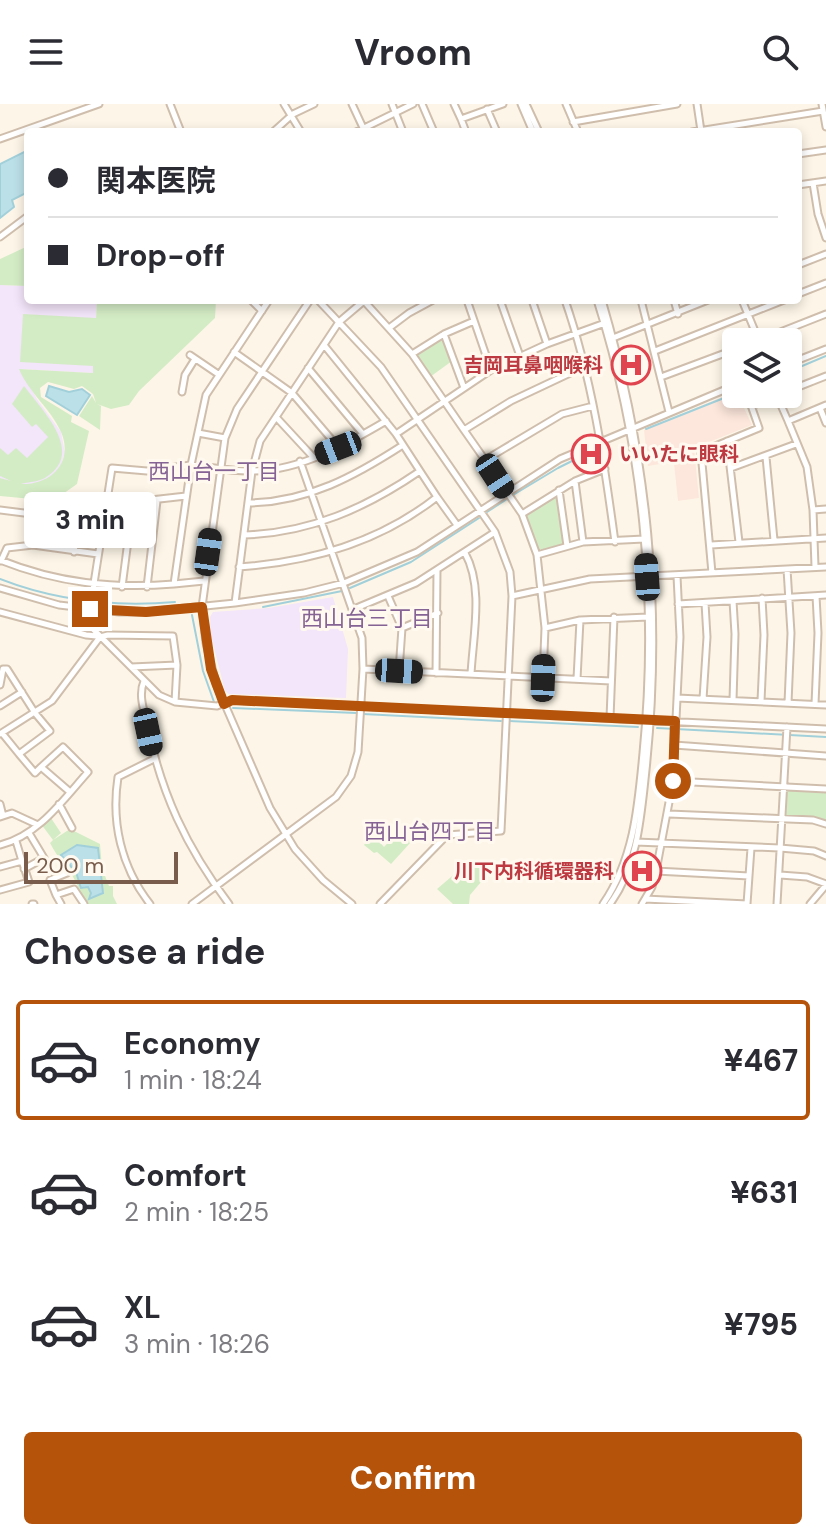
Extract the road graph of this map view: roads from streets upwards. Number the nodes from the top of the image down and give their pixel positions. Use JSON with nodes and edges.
{"nodes":[{"id":1,"x":99,"y":104,"type":"edge"},
{"id":2,"x":170,"y":104,"type":"edge"},
{"id":3,"x":284,"y":104,"type":"edge"},
{"id":4,"x":314,"y":104,"type":"edge"},
{"id":5,"x":352,"y":104,"type":"edge"},
{"id":6,"x":392,"y":104,"type":"edge"},
{"id":7,"x":413,"y":104,"type":"edge"},
{"id":8,"x":422,"y":104,"type":"edge"},
{"id":9,"x":454,"y":104,"type":"edge"},
{"id":10,"x":503,"y":104,"type":"edge"},
{"id":11,"x":524,"y":104,"type":"edge"},
{"id":12,"x":566,"y":104,"type":"edge"},
{"id":13,"x":677,"y":104,"type":"edge"},
{"id":14,"x":697,"y":104,"type":"edge"},
{"id":15,"x":822,"y":108,"type":"edge"},
{"id":16,"x":487,"y":109,"type":"junction"},
{"id":17,"x":394,"y":113,"type":"junction"},
{"id":18,"x":290,"y":117,"type":"junction"},
{"id":19,"x":461,"y":119,"type":"junction"},
{"id":20,"x":573,"y":122,"type":"junction"},
{"id":21,"x":826,"y":127,"type":"edge"},
{"id":22,"x":31,"y":128,"type":"edge"},
{"id":23,"x":179,"y":128,"type":"edge"},
{"id":24,"x":278,"y":128,"type":"edge"},
{"id":25,"x":298,"y":128,"type":"edge"},
{"id":26,"x":363,"y":128,"type":"edge"},
{"id":27,"x":368,"y":128,"type":"edge"},
{"id":28,"x":401,"y":128,"type":"edge"},
{"id":29,"x":432,"y":128,"type":"edge"},
{"id":30,"x":464,"y":128,"type":"edge"},
{"id":31,"x":495,"y":128,"type":"edge"},
{"id":32,"x":534,"y":128,"type":"edge"},
{"id":33,"x":576,"y":128,"type":"edge"},
{"id":34,"x":701,"y":128,"type":"edge"},
{"id":35,"x":717,"y":128,"type":"edge"},
{"id":36,"x":24,"y":131,"type":"edge"},
{"id":37,"x":0,"y":139,"type":"edge"},
{"id":38,"x":826,"y":150,"type":"edge"},
{"id":39,"x":802,"y":153,"type":"edge"},
{"id":40,"x":826,"y":181,"type":"edge"},
{"id":41,"x":813,"y":183,"type":"junction"},
{"id":42,"x":802,"y":184,"type":"edge"},
{"id":43,"x":24,"y":219,"type":"edge"},
{"id":44,"x":0,"y":237,"type":"edge"},
{"id":45,"x":826,"y":238,"type":"edge"},
{"id":46,"x":826,"y":254,"type":"edge"},
{"id":47,"x":802,"y":263,"type":"edge"},
{"id":48,"x":826,"y":283,"type":"edge"},
{"id":49,"x":802,"y":292,"type":"edge"},
{"id":50,"x":255,"y":304,"type":"edge"},
{"id":51,"x":266,"y":304,"type":"edge"},
{"id":52,"x":307,"y":304,"type":"edge"},
{"id":53,"x":322,"y":304,"type":"edge"},
{"id":54,"x":361,"y":304,"type":"edge"},
{"id":55,"x":368,"y":304,"type":"edge"},
{"id":56,"x":426,"y":304,"type":"edge"},
{"id":57,"x":468,"y":304,"type":"edge"},
{"id":58,"x":501,"y":304,"type":"edge"},
{"id":59,"x":533,"y":304,"type":"edge"},
{"id":60,"x":566,"y":304,"type":"edge"},
{"id":61,"x":601,"y":304,"type":"edge"},
{"id":62,"x":601,"y":304,"type":"edge"},
{"id":63,"x":642,"y":304,"type":"edge"},
{"id":64,"x":675,"y":304,"type":"edge"},
{"id":65,"x":699,"y":304,"type":"edge"},
{"id":66,"x":744,"y":304,"type":"edge"},
{"id":67,"x":774,"y":304,"type":"edge"},
{"id":68,"x":262,"y":311,"type":"junction"},
{"id":69,"x":678,"y":314,"type":"junction"},
{"id":70,"x":826,"y":314,"type":"edge"},
{"id":71,"x":748,"y":315,"type":"junction"},
{"id":72,"x":474,"y":321,"type":"junction"},
{"id":73,"x":339,"y":322,"type":"junction"},
{"id":74,"x":605,"y":323,"type":"junction"},
{"id":75,"x":649,"y":325,"type":"junction"},
{"id":76,"x":389,"y":328,"type":"junction"},
{"id":77,"x":753,"y":328,"type":"edge"},
{"id":78,"x":792,"y":328,"type":"edge"},
{"id":79,"x":576,"y":332,"type":"junction"},
{"id":80,"x":444,"y":334,"type":"junction"},
{"id":81,"x":613,"y":338,"type":"junction"},
{"id":82,"x":547,"y":344,"type":"junction"},
{"id":83,"x":324,"y":345,"type":"junction"},
{"id":84,"x":826,"y":349,"type":"edge"},
{"id":85,"x":655,"y":351,"type":"junction"},
{"id":86,"x":234,"y":352,"type":"junction"},
{"id":87,"x":412,"y":354,"type":"junction"},
{"id":88,"x":722,"y":354,"type":"edge"},
{"id":89,"x":520,"y":356,"type":"junction"},
{"id":90,"x":802,"y":358,"type":"edge"},
{"id":91,"x":583,"y":367,"type":"junction"},
{"id":92,"x":308,"y":368,"type":"junction"},
{"id":93,"x":262,"y":369,"type":"junction"},
{"id":94,"x":491,"y":370,"type":"junction"},
{"id":95,"x":218,"y":374,"type":"junction"},
{"id":96,"x":826,"y":376,"type":"edge"},
{"id":97,"x":661,"y":377,"type":"junction"},
{"id":98,"x":802,"y":385,"type":"edge"},
{"id":99,"x":464,"y":388,"type":"junction"},
{"id":100,"x":722,"y":391,"type":"edge"},
{"id":101,"x":182,"y":392,"type":"dead end"},
{"id":102,"x":292,"y":393,"type":"junction"},
{"id":103,"x":444,"y":401,"type":"junction"},
{"id":104,"x":593,"y":406,"type":"junction"},
{"id":105,"x":823,"y":406,"type":"edge"},
{"id":106,"x":752,"y":408,"type":"edge"},
{"id":107,"x":784,"y":408,"type":"edge"},
{"id":108,"x":669,"y":412,"type":"junction"},
{"id":109,"x":276,"y":417,"type":"junction"},
{"id":110,"x":417,"y":419,"type":"junction"},
{"id":111,"x":386,"y":421,"type":"junction"},
{"id":112,"x":788,"y":421,"type":"junction"},
{"id":113,"x":826,"y":423,"type":"edge"},
{"id":114,"x":632,"y":428,"type":"junction"},
{"id":115,"x":464,"y":430,"type":"junction"},
{"id":116,"x":198,"y":433,"type":"junction"},
{"id":117,"x":363,"y":434,"type":"junction"},
{"id":118,"x":396,"y":434,"type":"junction"},
{"id":119,"x":225,"y":438,"type":"junction"},
{"id":120,"x":600,"y":440,"type":"junction"},
{"id":121,"x":727,"y":441,"type":"junction"},
{"id":122,"x":796,"y":444,"type":"junction"},
{"id":123,"x":403,"y":445,"type":"junction"},
{"id":124,"x":338,"y":448,"type":"junction"},
{"id":125,"x":313,"y":457,"type":"junction"},
{"id":126,"x":766,"y":457,"type":"junction"},
{"id":127,"x":485,"y":460,"type":"junction"},
{"id":128,"x":300,"y":461,"type":"junction"},
{"id":129,"x":191,"y":465,"type":"junction"},
{"id":130,"x":220,"y":468,"type":"junction"},
{"id":131,"x":731,"y":468,"type":"junction"},
{"id":132,"x":605,"y":469,"type":"junction"},
{"id":133,"x":252,"y":471,"type":"junction"},
{"id":134,"x":420,"y":471,"type":"junction"},
{"id":135,"x":575,"y":481,"type":"junction"},
{"id":136,"x":559,"y":490,"type":"junction"},
{"id":137,"x":506,"y":492,"type":"junction"},
{"id":138,"x":312,"y":493,"type":"junction"},
{"id":139,"x":186,"y":496,"type":"junction"},
{"id":140,"x":437,"y":497,"type":"junction"},
{"id":141,"x":107,"y":499,"type":"junction"},
{"id":142,"x":157,"y":501,"type":"junction"},
{"id":143,"x":133,"y":502,"type":"junction"},
{"id":144,"x":249,"y":503,"type":"junction"},
{"id":145,"x":826,"y":509,"type":"edge"},
{"id":146,"x":0,"y":510,"type":"edge"},
{"id":147,"x":480,"y":510,"type":"junction"},
{"id":148,"x":813,"y":510,"type":"junction"},
{"id":149,"x":80,"y":514,"type":"junction"},
{"id":150,"x":522,"y":514,"type":"junction"},
{"id":151,"x":322,"y":523,"type":"junction"},
{"id":152,"x":457,"y":525,"type":"junction"},
{"id":153,"x":50,"y":532,"type":"junction"},
{"id":154,"x":495,"y":532,"type":"junction"},
{"id":155,"x":244,"y":535,"type":"junction"},
{"id":156,"x":826,"y":538,"type":"edge"},
{"id":157,"x":644,"y":539,"type":"junction"},
{"id":158,"x":814,"y":539,"type":"junction"},
{"id":159,"x":774,"y":540,"type":"junction"},
{"id":160,"x":583,"y":542,"type":"junction"},
{"id":161,"x":615,"y":542,"type":"junction"},
{"id":162,"x":739,"y":542,"type":"junction"},
{"id":163,"x":33,"y":545,"type":"junction"},
{"id":164,"x":711,"y":545,"type":"junction"},
{"id":165,"x":567,"y":546,"type":"junction"},
{"id":166,"x":332,"y":551,"type":"junction"},
{"id":167,"x":74,"y":552,"type":"junction"},
{"id":168,"x":465,"y":553,"type":"junction"},
{"id":169,"x":98,"y":554,"type":"junction"},
{"id":170,"x":537,"y":555,"type":"junction"},
{"id":171,"x":0,"y":561,"type":"edge"},
{"id":172,"x":239,"y":567,"type":"junction"},
{"id":173,"x":815,"y":567,"type":"junction"},
{"id":174,"x":826,"y":567,"type":"edge"},
{"id":175,"x":787,"y":569,"type":"junction"},
{"id":176,"x":437,"y":570,"type":"junction"},
{"id":177,"x":712,"y":573,"type":"junction"},
{"id":178,"x":677,"y":576,"type":"junction"},
{"id":179,"x":649,"y":577,"type":"junction"},
{"id":180,"x":204,"y":581,"type":"junction"},
{"id":181,"x":344,"y":583,"type":"junction"},
{"id":182,"x":94,"y":584,"type":"junction"},
{"id":183,"x":174,"y":584,"type":"junction"},
{"id":184,"x":122,"y":587,"type":"junction"},
{"id":185,"x":147,"y":587,"type":"junction"},
{"id":186,"x":0,"y":588,"type":"edge"},
{"id":187,"x":543,"y":591,"type":"junction"},
{"id":188,"x":826,"y":595,"type":"edge"},
{"id":189,"x":388,"y":596,"type":"junction"},
{"id":190,"x":512,"y":596,"type":"junction"},
{"id":191,"x":816,"y":596,"type":"junction"},
{"id":192,"x":789,"y":597,"type":"junction"},
{"id":193,"x":762,"y":598,"type":"junction"},
{"id":194,"x":733,"y":601,"type":"junction"},
{"id":195,"x":235,"y":603,"type":"junction"},
{"id":196,"x":705,"y":603,"type":"junction"},
{"id":197,"x":678,"y":604,"type":"junction"},
{"id":198,"x":90,"y":605,"type":"junction"},
{"id":199,"x":202,"y":607,"type":"junction"},
{"id":200,"x":354,"y":609,"type":"junction"},
{"id":201,"x":0,"y":612,"type":"edge"},
{"id":202,"x":438,"y":613,"type":"junction"},
{"id":203,"x":614,"y":617,"type":"junction"},
{"id":204,"x":648,"y":617,"type":"junction"},
{"id":205,"x":580,"y":620,"type":"junction"},
{"id":206,"x":402,"y":628,"type":"junction"},
{"id":207,"x":545,"y":628,"type":"junction"},
{"id":208,"x":99,"y":636,"type":"junction"},
{"id":209,"x":177,"y":665,"type":"junction"},
{"id":210,"x":131,"y":667,"type":"junction"},
{"id":211,"x":363,"y":669,"type":"junction"},
{"id":212,"x":399,"y":671,"type":"junction"},
{"id":213,"x":436,"y":673,"type":"junction"},
{"id":214,"x":471,"y":674,"type":"junction"},
{"id":215,"x":508,"y":676,"type":"junction"},
{"id":216,"x":543,"y":678,"type":"junction"},
{"id":217,"x":577,"y":679,"type":"junction"},
{"id":218,"x":144,"y":681,"type":"junction"},
{"id":219,"x":611,"y":681,"type":"junction"},
{"id":220,"x":0,"y":685,"type":"edge"},
{"id":221,"x":22,"y":692,"type":"junction"},
{"id":222,"x":677,"y":698,"type":"junction"},
{"id":223,"x":703,"y":699,"type":"junction"},
{"id":224,"x":733,"y":700,"type":"junction"},
{"id":225,"x":761,"y":701,"type":"junction"},
{"id":226,"x":175,"y":702,"type":"junction"},
{"id":227,"x":788,"y":703,"type":"junction"},
{"id":228,"x":224,"y":704,"type":"junction"},
{"id":229,"x":815,"y":704,"type":"junction"},
{"id":230,"x":0,"y":705,"type":"edge"},
{"id":231,"x":361,"y":705,"type":"junction"},
{"id":232,"x":826,"y":705,"type":"edge"},
{"id":233,"x":35,"y":713,"type":"junction"},
{"id":234,"x":506,"y":713,"type":"junction"},
{"id":235,"x":610,"y":718,"type":"junction"},
{"id":236,"x":648,"y":720,"type":"junction"},
{"id":237,"x":675,"y":727,"type":"junction"},
{"id":238,"x":826,"y":729,"type":"edge"},
{"id":239,"x":786,"y":732,"type":"junction"},
{"id":240,"x":1,"y":733,"type":"edge"},
{"id":241,"x":674,"y":745,"type":"junction"},
{"id":242,"x":786,"y":751,"type":"junction"},
{"id":243,"x":19,"y":754,"type":"junction"},
{"id":244,"x":826,"y":756,"type":"edge"},
{"id":245,"x":154,"y":759,"type":"junction"},
{"id":246,"x":41,"y":767,"type":"junction"},
{"id":247,"x":673,"y":781,"type":"junction"},
{"id":248,"x":784,"y":785,"type":"junction"},
{"id":249,"x":826,"y":789,"type":"edge"},
{"id":250,"x":70,"y":792,"type":"junction"},
{"id":251,"x":0,"y":804,"type":"edge"},
{"id":252,"x":59,"y":804,"type":"junction"},
{"id":253,"x":669,"y":814,"type":"junction"},
{"id":254,"x":2,"y":816,"type":"edge"},
{"id":255,"x":782,"y":821,"type":"junction"},
{"id":256,"x":826,"y":824,"type":"edge"},
{"id":257,"x":38,"y":825,"type":"junction"},
{"id":258,"x":72,"y":828,"type":"dead end"},
{"id":259,"x":29,"y":833,"type":"junction"},
{"id":260,"x":286,"y":834,"type":"junction"},
{"id":261,"x":16,"y":841,"type":"junction"},
{"id":262,"x":636,"y":842,"type":"junction"},
{"id":263,"x":662,"y":844,"type":"junction"},
{"id":264,"x":0,"y":845,"type":"edge"},
{"id":265,"x":751,"y":848,"type":"junction"},
{"id":266,"x":780,"y":848,"type":"junction"},
{"id":267,"x":826,"y":856,"type":"edge"},
{"id":268,"x":22,"y":861,"type":"junction"},
{"id":269,"x":0,"y":867,"type":"edge"},
{"id":270,"x":24,"y":869,"type":"junction"},
{"id":271,"x":656,"y":871,"type":"junction"},
{"id":272,"x":67,"y":873,"type":"dead end"},
{"id":273,"x":780,"y":875,"type":"junction"},
{"id":274,"x":749,"y":876,"type":"junction"},
{"id":275,"x":826,"y":885,"type":"edge"},
{"id":276,"x":215,"y":886,"type":"junction"},
{"id":277,"x":0,"y":890,"type":"edge"},
{"id":278,"x":56,"y":895,"type":"junction"},
{"id":279,"x":644,"y":902,"type":"edge"},
{"id":280,"x":61,"y":904,"type":"edge"},
{"id":281,"x":84,"y":904,"type":"edge"},
{"id":282,"x":150,"y":904,"type":"edge"},
{"id":283,"x":192,"y":904,"type":"edge"},
{"id":284,"x":229,"y":904,"type":"edge"},
{"id":285,"x":352,"y":904,"type":"edge"},
{"id":286,"x":380,"y":904,"type":"edge"},
{"id":287,"x":603,"y":904,"type":"edge"},
{"id":288,"x":610,"y":904,"type":"edge"},
{"id":289,"x":777,"y":904,"type":"edge"},
{"id":290,"x":810,"y":904,"type":"edge"}],
"edges":[{"from":1,"to":22,"type":"street"},
{"from":2,"to":23,"type":"street"},
{"from":3,"to":18,"type":"street"},
{"from":4,"to":18,"type":"street"},
{"from":5,"to":26,"type":"street"},
{"from":6,"to":17,"type":"street"},
{"from":7,"to":17,"type":"street"},
{"from":8,"to":29,"type":"street"},
{"from":9,"to":19,"type":"street"},
{"from":10,"to":16,"type":"street"},
{"from":11,"to":32,"type":"street"},
{"from":12,"to":20,"type":"street"},
{"from":13,"to":20,"type":"street"},
{"from":14,"to":34,"type":"street"},
{"from":15,"to":21,"type":"street"},
{"from":15,"to":35,"type":"street"},
{"from":16,"to":19,"type":"street"},
{"from":16,"to":31,"type":"street"},
{"from":17,"to":27,"type":"street"},
{"from":17,"to":28,"type":"street"},
{"from":18,"to":24,"type":"street"},
{"from":18,"to":25,"type":"street"},
{"from":19,"to":30,"type":"street"},
{"from":20,"to":33,"type":"street"},
{"from":36,"to":37,"type":"street"},
{"from":38,"to":39,"type":"street"},
{"from":40,"to":41,"type":"street"},
{"from":41,"to":42,"type":"street"},
{"from":41,"to":45,"type":"street"},
{"from":43,"to":44,"type":"street"},
{"from":46,"to":47,"type":"street"},
{"from":48,"to":49,"type":"street"},
{"from":50,"to":68,"type":"street"},
{"from":51,"to":68,"type":"street"},
{"from":52,"to":93,"type":"street"},
{"from":53,"to":73,"type":"street"},
{"from":54,"to":73,"type":"street"},
{"from":55,"to":76,"type":"street"},
{"from":56,"to":76,"type":"street"},
{"from":57,"to":72,"type":"street"},
{"from":58,"to":89,"type":"street"},
{"from":59,"to":82,"type":"street"},
{"from":60,"to":79,"type":"street"},
{"from":61,"to":74,"type":"street"},
{"from":62,"to":81,"type":"street"},
{"from":63,"to":75,"type":"street"},
{"from":64,"to":69,"type":"street"},
{"from":65,"to":69,"type":"street"},
{"from":66,"to":71,"type":"street"},
{"from":67,"to":71,"type":"street"},
{"from":68,"to":86,"type":"street"},
{"from":69,"to":75,"type":"street"},
{"from":70,"to":78,"type":"street"},
{"from":71,"to":77,"type":"street"},
{"from":71,"to":85,"type":"street"},
{"from":72,"to":80,"type":"street"},
{"from":72,"to":94,"type":"street"},
{"from":73,"to":83,"type":"street"},
{"from":73,"to":110,"type":"street"},
{"from":74,"to":79,"type":"street"},
{"from":74,"to":114,"type":"street"},
{"from":75,"to":81,"type":"street"},
{"from":75,"to":85,"type":"street"},
{"from":76,"to":87,"type":"street"},
{"from":79,"to":82,"type":"street"},
{"from":79,"to":91,"type":"street"},
{"from":80,"to":87,"type":"street"},
{"from":80,"to":99,"type":"street"},
{"from":81,"to":114,"type":"street"},
{"from":82,"to":89,"type":"street"},
{"from":83,"to":92,"type":"street"},
{"from":83,"to":111,"type":"street"},
{"from":84,"to":90,"type":"street"},
{"from":85,"to":97,"type":"street"},
{"from":86,"to":93,"type":"street"},
{"from":86,"to":95,"type":"street"},
{"from":87,"to":103,"type":"street"},
{"from":88,"to":97,"type":"street"},
{"from":89,"to":94,"type":"street"},
{"from":91,"to":104,"type":"street"},
{"from":91,"to":115,"type":"street"},
{"from":92,"to":102,"type":"street"},
{"from":92,"to":117,"type":"street"},
{"from":93,"to":102,"type":"street"},
{"from":93,"to":119,"type":"street"},
{"from":94,"to":99,"type":"street"},
{"from":95,"to":101,"type":"street"},
{"from":95,"to":116,"type":"street"},
{"from":96,"to":98,"type":"street"},
{"from":97,"to":108,"type":"street"},
{"from":99,"to":103,"type":"street"},
{"from":100,"to":108,"type":"street"},
{"from":102,"to":109,"type":"street"},
{"from":102,"to":124,"type":"street"},
{"from":103,"to":110,"type":"street"},
{"from":103,"to":115,"type":"street"},
{"from":104,"to":120,"type":"street"},
{"from":104,"to":127,"type":"street"},
{"from":105,"to":112,"type":"street"},
{"from":105,"to":113,"type":"street"},
{"from":106,"to":121,"type":"street"},
{"from":107,"to":112,"type":"street"},
{"from":108,"to":114,"type":"street"},
{"from":109,"to":125,"type":"street"},
{"from":109,"to":133,"type":"street"},
{"from":110,"to":118,"type":"street"},
{"from":110,"to":147,"type":"street"},
{"from":111,"to":117,"type":"street"},
{"from":111,"to":118,"type":"street"},
{"from":112,"to":122,"type":"street"},
{"from":114,"to":120,"type":"street"},
{"from":114,"to":157,"type":"street"},
{"from":114,"to":179,"type":"street"},
{"from":115,"to":127,"type":"street"},
{"from":116,"to":119,"type":"street"},
{"from":116,"to":129,"type":"street"},
{"from":117,"to":124,"type":"street"},
{"from":118,"to":123,"type":"street"},
{"from":119,"to":130,"type":"street"},
{"from":120,"to":132,"type":"street"},
{"from":120,"to":137,"type":"street"},
{"from":121,"to":131,"type":"street"},
{"from":121,"to":164,"type":"street"},
{"from":122,"to":126,"type":"street"},
{"from":122,"to":148,"type":"street"},
{"from":123,"to":134,"type":"street"},
{"from":123,"to":138,"type":"street"},
{"from":124,"to":125,"type":"street"},
{"from":125,"to":128,"type":"street"},
{"from":126,"to":131,"type":"street"},
{"from":126,"to":159,"type":"street"},
{"from":127,"to":137,"type":"street"},
{"from":128,"to":133,"type":"street"},
{"from":128,"to":138,"type":"street"},
{"from":129,"to":130,"type":"street"},
{"from":129,"to":139,"type":"street"},
{"from":129,"to":141,"type":"street"},
{"from":130,"to":133,"type":"street"},
{"from":130,"to":180,"type":"street"},
{"from":131,"to":162,"type":"street"},
{"from":132,"to":135,"type":"street"},
{"from":132,"to":161,"type":"street"},
{"from":133,"to":144,"type":"street"},
{"from":134,"to":140,"type":"street"},
{"from":134,"to":151,"type":"street"},
{"from":135,"to":136,"type":"street"},
{"from":135,"to":160,"type":"street"},
{"from":136,"to":150,"type":"street"},
{"from":136,"to":165,"type":"street"},
{"from":137,"to":147,"type":"street"},
{"from":137,"to":150,"type":"street"},
{"from":138,"to":144,"type":"street"},
{"from":138,"to":151,"type":"street"},
{"from":139,"to":142,"type":"street"},
{"from":139,"to":183,"type":"street"},
{"from":140,"to":152,"type":"street"},
{"from":140,"to":166,"type":"street"},
{"from":141,"to":143,"type":"street"},
{"from":141,"to":149,"type":"street"},
{"from":141,"to":169,"type":"street"},
{"from":142,"to":143,"type":"street"},
{"from":142,"to":185,"type":"street"},
{"from":143,"to":184,"type":"street"},
{"from":144,"to":155,"type":"street"},
{"from":145,"to":148,"type":"street"},
{"from":146,"to":153,"type":"street"},
{"from":147,"to":152,"type":"street"},
{"from":147,"to":154,"type":"street"},
{"from":148,"to":158,"type":"street"},
{"from":149,"to":153,"type":"street"},
{"from":149,"to":167,"type":"street"},
{"from":150,"to":170,"type":"street"},
{"from":151,"to":155,"type":"street"},
{"from":151,"to":166,"type":"street"},
{"from":152,"to":181,"type":"street"},
{"from":153,"to":163,"type":"street"},
{"from":154,"to":168,"type":"street"},
{"from":154,"to":190,"type":"street"},
{"from":155,"to":172,"type":"street"},
{"from":156,"to":158,"type":"street"},
{"from":157,"to":161,"type":"street"},
{"from":157,"to":179,"type":"street"},
{"from":158,"to":159,"type":"street"},
{"from":158,"to":173,"type":"street"},
{"from":159,"to":162,"type":"street"},
{"from":160,"to":161,"type":"street"},
{"from":160,"to":165,"type":"street"},
{"from":162,"to":164,"type":"street"},
{"from":163,"to":167,"type":"street"},
{"from":163,"to":171,"type":"street"},
{"from":164,"to":177,"type":"street"},
{"from":165,"to":170,"type":"street"},
{"from":166,"to":172,"type":"street"},
{"from":166,"to":181,"type":"street"},
{"from":167,"to":169,"type":"street"},
{"from":168,"to":176,"type":"street"},
{"from":168,"to":214,"type":"street"},
{"from":169,"to":182,"type":"street"},
{"from":170,"to":187,"type":"street"},
{"from":171,"to":182,"type":"street"},
{"from":172,"to":195,"type":"street"},
{"from":173,"to":174,"type":"street"},
{"from":173,"to":175,"type":"street"},
{"from":175,"to":177,"type":"street"},
{"from":175,"to":192,"type":"street"},
{"from":176,"to":189,"type":"street"},
{"from":176,"to":202,"type":"street"},
{"from":177,"to":178,"type":"street"},
{"from":178,"to":179,"type":"street"},
{"from":178,"to":197,"type":"street"},
{"from":179,"to":187,"type":"street"},
{"from":179,"to":204,"type":"street"},
{"from":179,"to":236,"type":"street"},
{"from":180,"to":183,"type":"street"},
{"from":180,"to":199,"type":"street"},
{"from":181,"to":195,"type":"street"},
{"from":181,"to":200,"type":"street"},
{"from":182,"to":184,"type":"street"},
{"from":182,"to":198,"type":"street"},
{"from":183,"to":185,"type":"street"},
{"from":184,"to":185,"type":"street"},
{"from":186,"to":198,"type":"street"},
{"from":187,"to":190,"type":"street"},
{"from":187,"to":207,"type":"street"},
{"from":188,"to":191,"type":"street"},
{"from":189,"to":200,"type":"street"},
{"from":189,"to":206,"type":"street"},
{"from":190,"to":215,"type":"street"},
{"from":191,"to":192,"type":"street"},
{"from":191,"to":229,"type":"street"},
{"from":192,"to":193,"type":"street"},
{"from":192,"to":227,"type":"street"},
{"from":193,"to":194,"type":"street"},
{"from":193,"to":225,"type":"street"},
{"from":194,"to":196,"type":"street"},
{"from":194,"to":224,"type":"street"},
{"from":195,"to":199,"type":"street"},
{"from":196,"to":197,"type":"street"},
{"from":196,"to":223,"type":"street"},
{"from":197,"to":222,"type":"street"},
{"from":198,"to":199,"type":"street"},
{"from":198,"to":208,"type":"street"},
{"from":199,"to":228,"type":"street"},
{"from":200,"to":211,"type":"street"},
{"from":201,"to":208,"type":"street"},
{"from":202,"to":206,"type":"street"},
{"from":202,"to":213,"type":"street"},
{"from":203,"to":204,"type":"street"},
{"from":203,"to":205,"type":"street"},
{"from":203,"to":219,"type":"street"},
{"from":204,"to":236,"type":"street"},
{"from":205,"to":207,"type":"street"},
{"from":205,"to":217,"type":"street"},
{"from":206,"to":212,"type":"street"},
{"from":207,"to":216,"type":"street"},
{"from":208,"to":209,"type":"street"},
{"from":208,"to":210,"type":"street"},
{"from":208,"to":233,"type":"street"},
{"from":209,"to":210,"type":"street"},
{"from":209,"to":226,"type":"street"},
{"from":210,"to":218,"type":"street"},
{"from":211,"to":212,"type":"street"},
{"from":211,"to":231,"type":"street"},
{"from":212,"to":213,"type":"street"},
{"from":213,"to":214,"type":"street"},
{"from":214,"to":215,"type":"street"},
{"from":215,"to":216,"type":"street"},
{"from":215,"to":234,"type":"street"},
{"from":216,"to":217,"type":"street"},
{"from":217,"to":219,"type":"street"},
{"from":218,"to":226,"type":"street"},
{"from":218,"to":245,"type":"street"},
{"from":219,"to":235,"type":"street"},
{"from":220,"to":221,"type":"street"},
{"from":221,"to":230,"type":"street"},
{"from":221,"to":233,"type":"street"},
{"from":222,"to":223,"type":"street"},
{"from":222,"to":237,"type":"street"},
{"from":223,"to":224,"type":"street"},
{"from":224,"to":225,"type":"street"},
{"from":225,"to":227,"type":"street"},
{"from":226,"to":228,"type":"street"},
{"from":227,"to":229,"type":"street"},
{"from":228,"to":231,"type":"street"},
{"from":228,"to":260,"type":"street"},
{"from":229,"to":232,"type":"street"},
{"from":231,"to":234,"type":"street"},
{"from":231,"to":260,"type":"street"},
{"from":233,"to":240,"type":"street"},
{"from":233,"to":243,"type":"street"},
{"from":234,"to":235,"type":"street"},
{"from":234,"to":286,"type":"street"},
{"from":235,"to":236,"type":"street"},
{"from":236,"to":237,"type":"street"},
{"from":236,"to":262,"type":"street"},
{"from":236,"to":287,"type":"street"},
{"from":237,"to":239,"type":"street"},
{"from":237,"to":241,"type":"street"},
{"from":238,"to":239,"type":"street"},
{"from":239,"to":242,"type":"street"},
{"from":240,"to":243,"type":"street"},
{"from":241,"to":242,"type":"street"},
{"from":241,"to":247,"type":"street"},
{"from":242,"to":244,"type":"street"},
{"from":242,"to":248,"type":"street"},
{"from":243,"to":246,"type":"street"},
{"from":245,"to":276,"type":"street"},
{"from":245,"to":282,"type":"street"},
{"from":246,"to":250,"type":"street"},
{"from":246,"to":250,"type":"street"},
{"from":247,"to":248,"type":"street"},
{"from":247,"to":253,"type":"street"},
{"from":248,"to":249,"type":"street"},
{"from":248,"to":255,"type":"street"},
{"from":250,"to":252,"type":"street"},
{"from":251,"to":254,"type":"street"},
{"from":252,"to":257,"type":"street"},
{"from":252,"to":258,"type":"street"},
{"from":253,"to":255,"type":"street"},
{"from":253,"to":263,"type":"street"},
{"from":254,"to":257,"type":"street"},
{"from":255,"to":256,"type":"street"},
{"from":255,"to":266,"type":"street"},
{"from":257,"to":259,"type":"street"},
{"from":259,"to":261,"type":"street"},
{"from":259,"to":270,"type":"street"},
{"from":260,"to":276,"type":"street"},
{"from":260,"to":285,"type":"street"},
{"from":261,"to":264,"type":"street"},
{"from":261,"to":268,"type":"street"},
{"from":262,"to":263,"type":"street"},
{"from":262,"to":288,"type":"street"},
{"from":263,"to":265,"type":"street"},
{"from":263,"to":271,"type":"street"},
{"from":265,"to":266,"type":"street"},
{"from":265,"to":274,"type":"street"},
{"from":266,"to":267,"type":"street"},
{"from":266,"to":273,"type":"street"},
{"from":268,"to":269,"type":"street"},
{"from":268,"to":270,"type":"street"},
{"from":270,"to":277,"type":"street"},
{"from":271,"to":274,"type":"street"},
{"from":271,"to":279,"type":"street"},
{"from":272,"to":278,"type":"street"},
{"from":273,"to":275,"type":"street"},
{"from":273,"to":289,"type":"street"},
{"from":274,"to":279,"type":"street"},
{"from":275,"to":290,"type":"street"},
{"from":276,"to":283,"type":"street"},
{"from":276,"to":284,"type":"street"},
{"from":278,"to":280,"type":"street"},
{"from":278,"to":281,"type":"street"}]}
